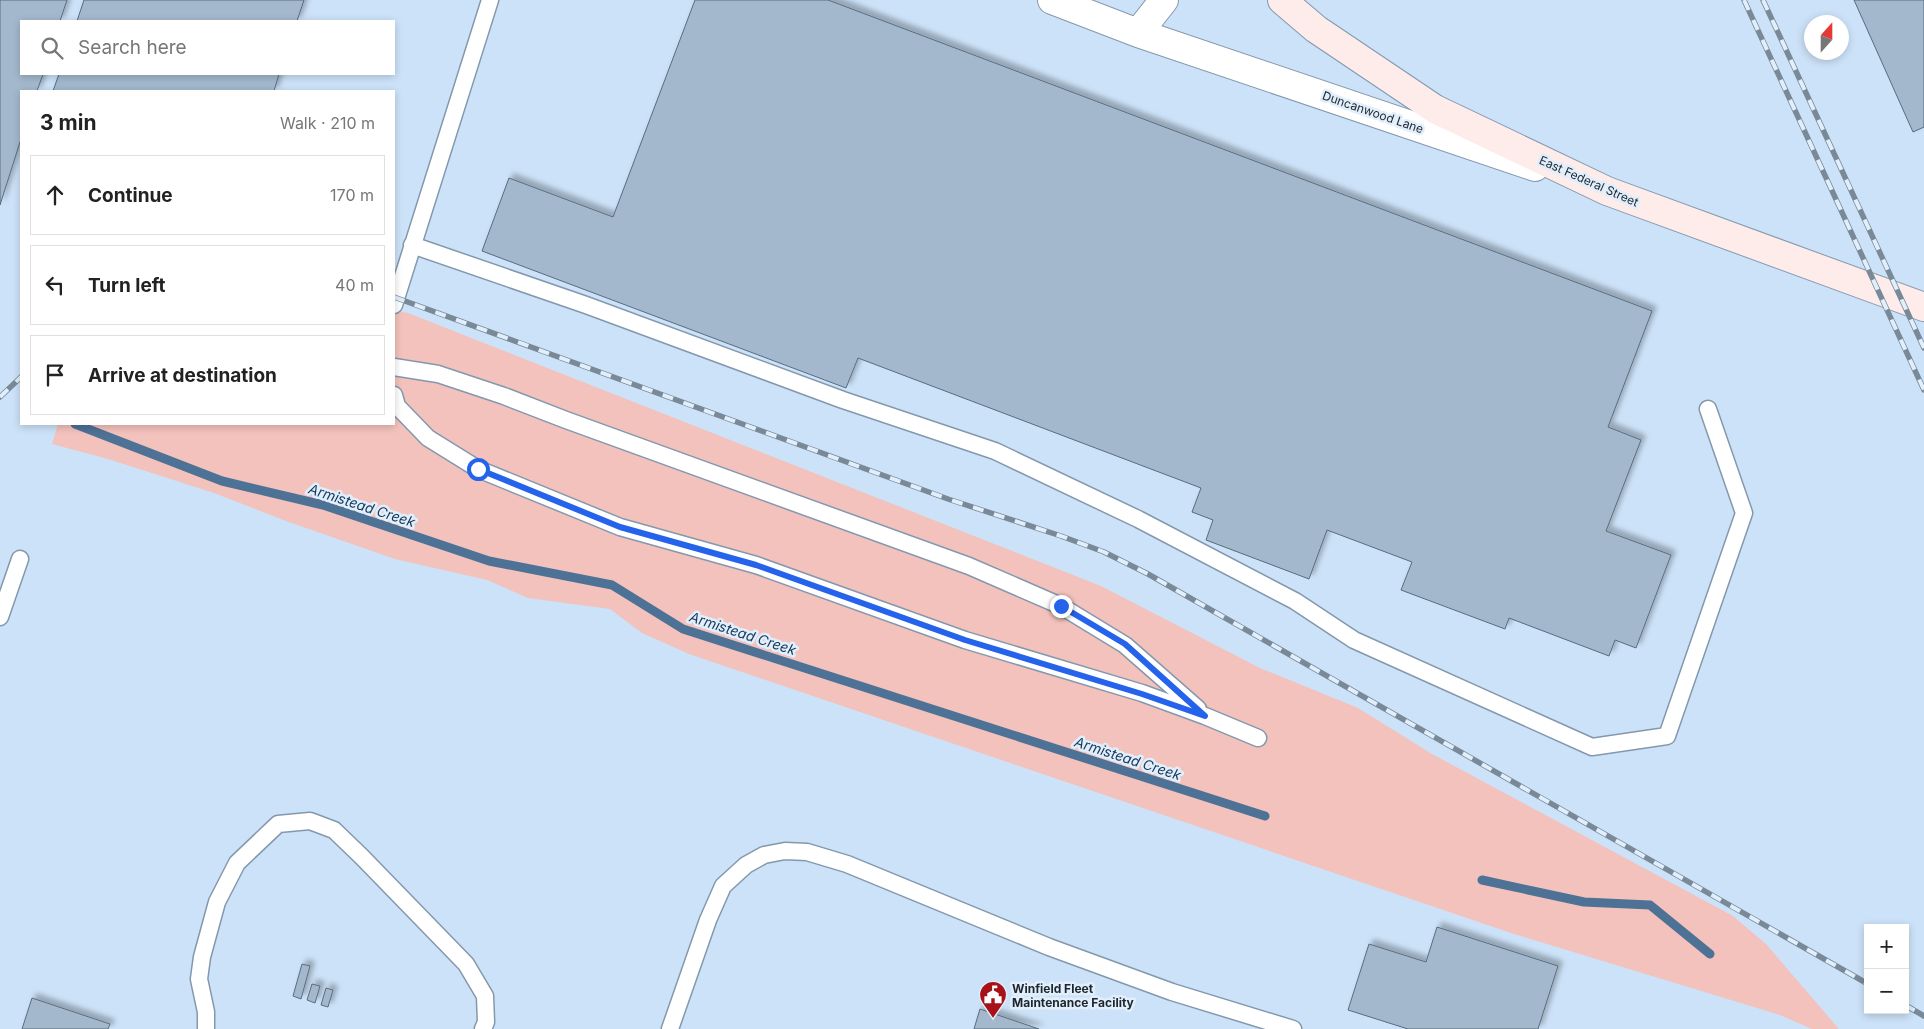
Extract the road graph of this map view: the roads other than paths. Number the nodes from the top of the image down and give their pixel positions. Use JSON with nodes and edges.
{"nodes":[{"id":1,"x":490,"y":0,"type":"edge"},
{"id":2,"x":1052,"y":0,"type":"edge"},
{"id":3,"x":1164,"y":0,"type":"edge"},
{"id":4,"x":1282,"y":0,"type":"edge"},
{"id":5,"x":1138,"y":32,"type":"junction"},
{"id":6,"x":1607,"y":192,"type":"junction"},
{"id":7,"x":412,"y":245,"type":"junction"},
{"id":8,"x":395,"y":302,"type":"edge"},
{"id":9,"x":1924,"y":307,"type":"edge"},
{"id":10,"x":395,"y":367,"type":"edge"},
{"id":11,"x":395,"y":399,"type":"edge"},
{"id":12,"x":1708,"y":408,"type":"dead end"},
{"id":13,"x":20,"y":559,"type":"dead end"},
{"id":14,"x":0,"y":617,"type":"edge"},
{"id":15,"x":1205,"y":716,"type":"junction"},
{"id":16,"x":1258,"y":738,"type":"dead end"},
{"id":17,"x":206,"y":1029,"type":"edge"},
{"id":18,"x":483,"y":1029,"type":"edge"},
{"id":19,"x":670,"y":1029,"type":"edge"},
{"id":20,"x":1293,"y":1029,"type":"edge"}],
"edges":[{"from":1,"to":7,"type":"lane"},
{"from":2,"to":5,"type":"street","name":"Duncanwood Lane"},
{"from":3,"to":5,"type":"street"},
{"from":4,"to":6,"type":"street","name":"East Federal Street"},
{"from":5,"to":6,"type":"street","name":"Duncanwood Lane"},
{"from":6,"to":9,"type":"street","name":"East Federal Street"},
{"from":7,"to":8,"type":"lane"},
{"from":7,"to":12,"type":"lane"},
{"from":10,"to":15,"type":"lane"},
{"from":11,"to":15,"type":"lane"},
{"from":13,"to":14,"type":"lane"},
{"from":15,"to":16,"type":"lane"},
{"from":17,"to":18,"type":"lane"},
{"from":19,"to":20,"type":"lane"}]}
